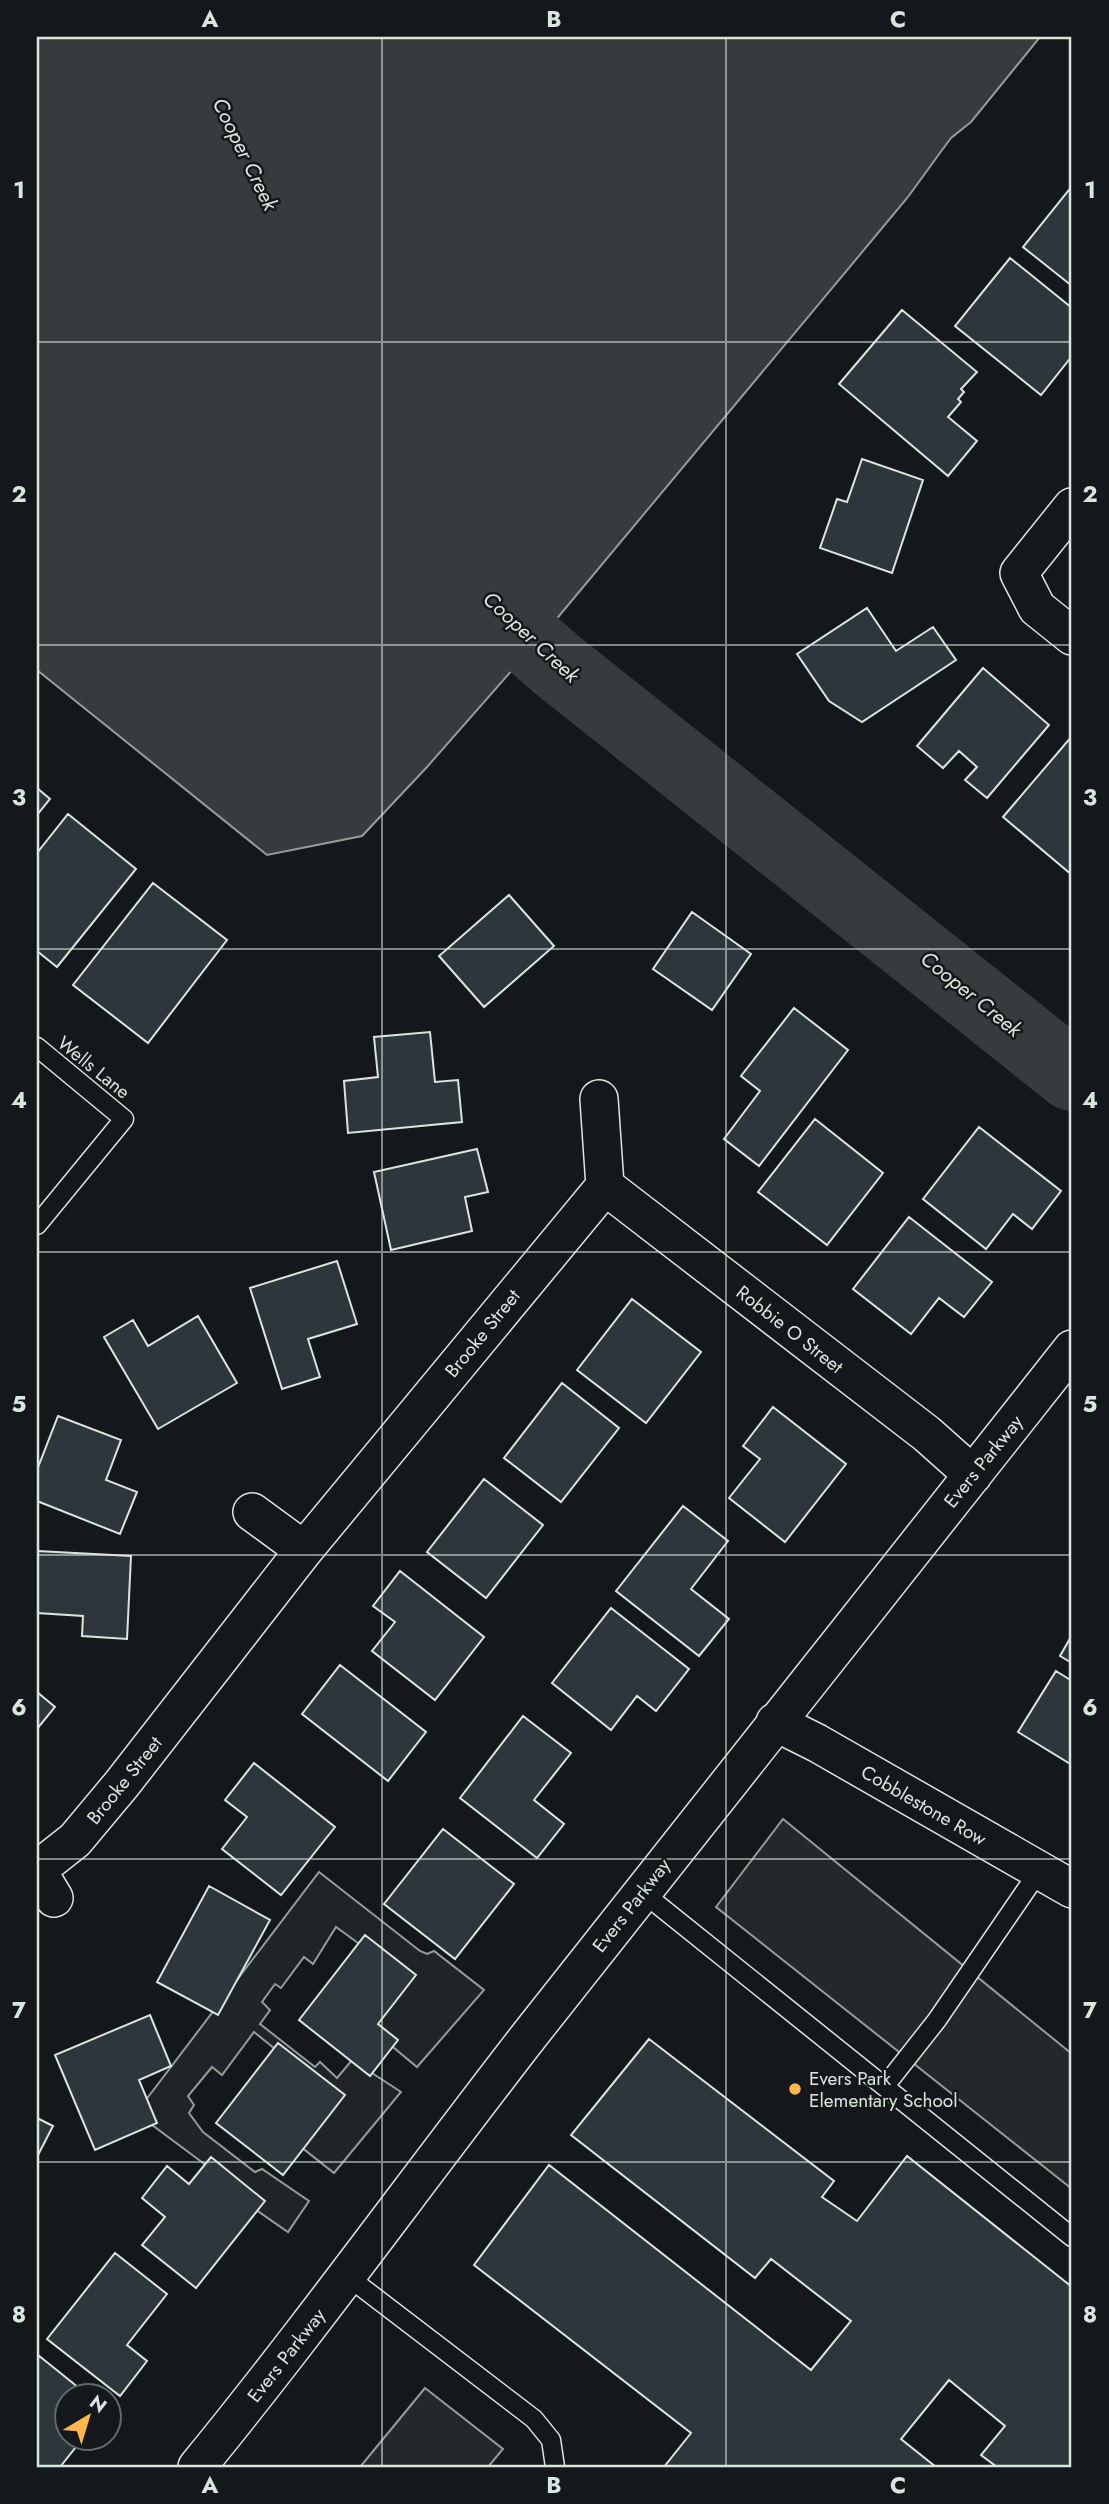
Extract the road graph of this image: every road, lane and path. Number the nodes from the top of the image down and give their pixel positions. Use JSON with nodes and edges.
{"nodes":[{"id":1,"x":1072,"y":508,"type":"edge"},
{"id":2,"x":1072,"y":636,"type":"edge"},
{"id":3,"x":37,"y":1047,"type":"edge"},
{"id":4,"x":599,"y":1098,"type":"dead end"},
{"id":5,"x":605,"y":1186,"type":"junction"},
{"id":6,"x":37,"y":1225,"type":"edge"},
{"id":7,"x":1072,"y":1349,"type":"edge"},
{"id":8,"x":973,"y":1475,"type":"junction"},
{"id":9,"x":252,"y":1512,"type":"dead end"},
{"id":10,"x":304,"y":1550,"type":"junction"},
{"id":11,"x":775,"y":1722,"type":"junction"},
{"id":12,"x":1039,"y":1871,"type":"junction"},
{"id":13,"x":43,"y":1879,"type":"edge"},
{"id":14,"x":1072,"y":1889,"type":"edge"},
{"id":15,"x":642,"y":1892,"type":"junction"},
{"id":16,"x":884,"y":2086,"type":"junction"},
{"id":17,"x":1072,"y":2237,"type":"edge"},
{"id":18,"x":347,"y":2276,"type":"junction"},
{"id":19,"x":197,"y":2467,"type":"edge"},
{"id":20,"x":555,"y":2467,"type":"edge"}],
"edges":[{"from":1,"to":2,"type":"street"},
{"from":3,"to":6,"type":"lane","name":"Wells Lane"},
{"from":4,"to":5,"type":"street"},
{"from":5,"to":8,"type":"street","name":"Robbie O Street"},
{"from":5,"to":10,"type":"street","name":"Brooke Street"},
{"from":7,"to":8,"type":"street","name":"Evers Parkway"},
{"from":8,"to":11,"type":"street","name":"Evers Parkway"},
{"from":9,"to":10,"type":"street"},
{"from":10,"to":13,"type":"street","name":"Brooke Street"},
{"from":11,"to":12,"type":"street","name":"Cobblestone Row"},
{"from":11,"to":15,"type":"street","name":"Evers Parkway"},
{"from":12,"to":14,"type":"street","name":"Cobblestone Row"},
{"from":12,"to":16,"type":"lane"},
{"from":15,"to":16,"type":"lane"},
{"from":15,"to":18,"type":"street","name":"Evers Parkway"},
{"from":16,"to":17,"type":"lane"},
{"from":18,"to":19,"type":"street","name":"Evers Parkway"},
{"from":18,"to":20,"type":"lane"}]}
